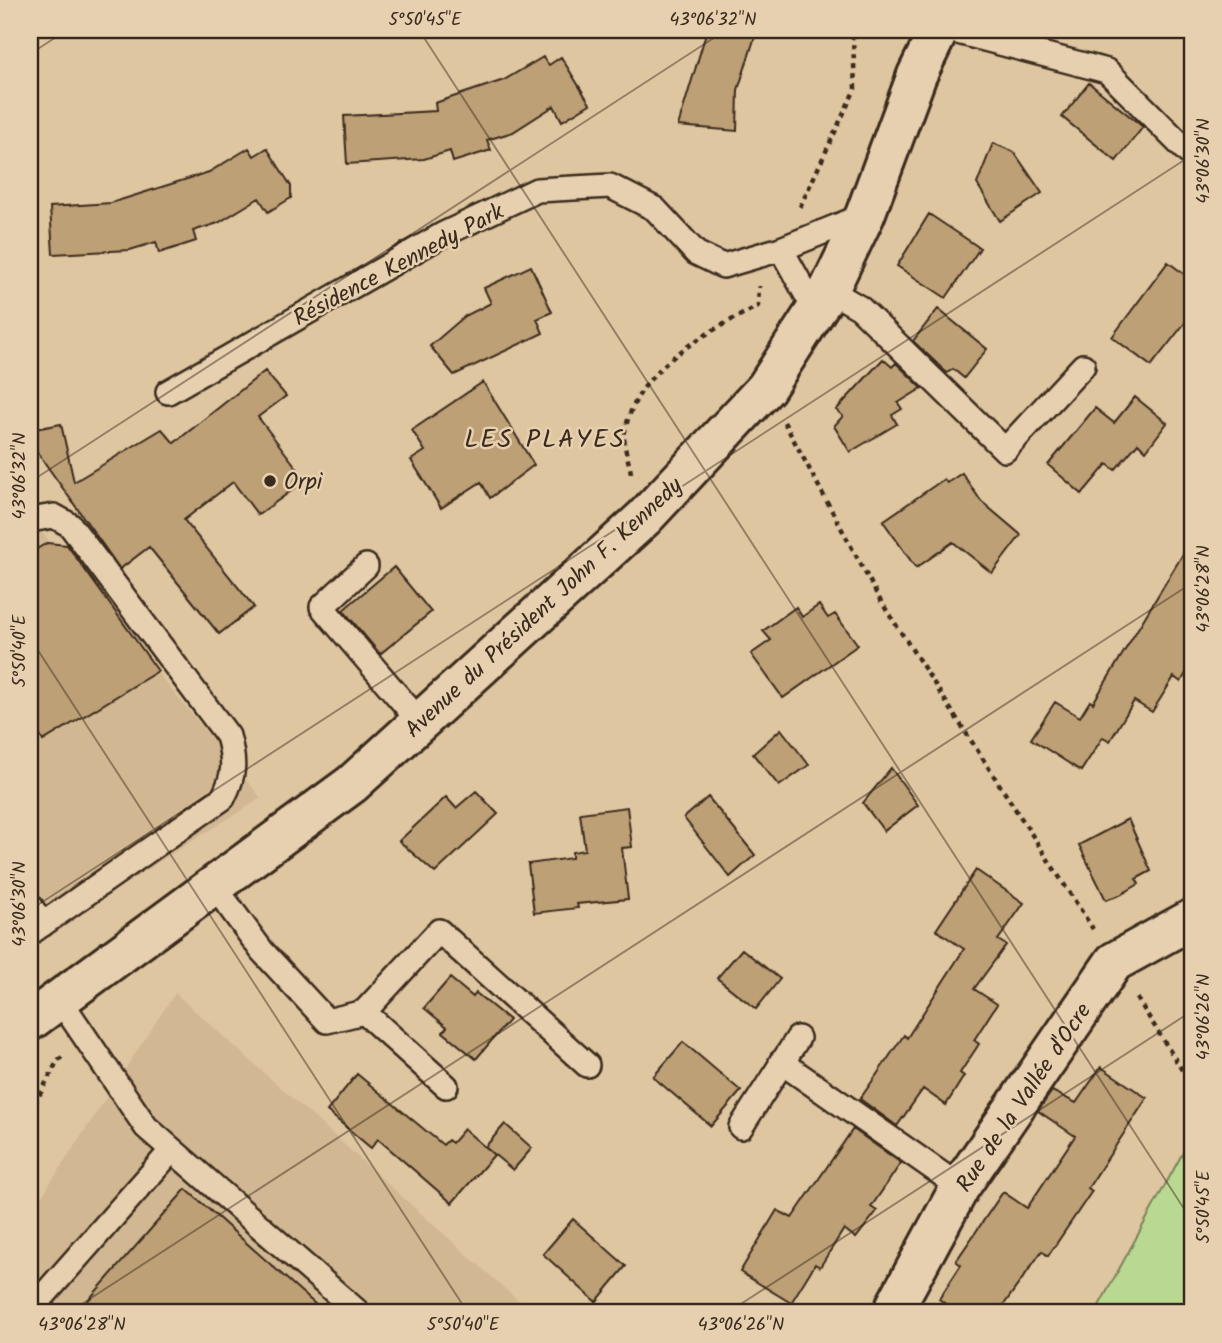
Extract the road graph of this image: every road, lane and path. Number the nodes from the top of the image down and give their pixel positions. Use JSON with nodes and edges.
{"nodes":[{"id":1,"x":857,"y":30,"type":"edge"},
{"id":2,"x":924,"y":30,"type":"edge"},
{"id":3,"x":939,"y":30,"type":"edge"},
{"id":4,"x":950,"y":30,"type":"edge"},
{"id":5,"x":917,"y":75,"type":"junction"},
{"id":6,"x":1188,"y":152,"type":"dead end"},
{"id":7,"x":865,"y":215,"type":"junction"},
{"id":8,"x":781,"y":249,"type":"junction"},
{"id":9,"x":823,"y":301,"type":"junction"},
{"id":10,"x":1083,"y":366,"type":"dead end"},
{"id":11,"x":766,"y":388,"type":"junction"},
{"id":12,"x":168,"y":393,"type":"dead end"},
{"id":13,"x":644,"y":518,"type":"junction"},
{"id":14,"x":30,"y":520,"type":"edge"},
{"id":15,"x":366,"y":566,"type":"dead end"},
{"id":16,"x":420,"y":722,"type":"junction"},
{"id":17,"x":215,"y":887,"type":"junction"},
{"id":18,"x":1192,"y":919,"type":"edge"},
{"id":19,"x":34,"y":921,"type":"edge"},
{"id":20,"x":1114,"y":962,"type":"junction"},
{"id":21,"x":45,"y":1011,"type":"edge"},
{"id":22,"x":364,"y":1012,"type":"junction"},
{"id":23,"x":85,"y":1037,"type":"junction"},
{"id":24,"x":798,"y":1038,"type":"dead end"},
{"id":25,"x":781,"y":1062,"type":"junction"},
{"id":26,"x":587,"y":1065,"type":"dead end"},
{"id":27,"x":446,"y":1086,"type":"dead end"},
{"id":28,"x":1192,"y":1086,"type":"edge"},
{"id":29,"x":30,"y":1113,"type":"edge"},
{"id":30,"x":741,"y":1127,"type":"dead end"},
{"id":31,"x":172,"y":1150,"type":"junction"},
{"id":32,"x":960,"y":1186,"type":"junction"},
{"id":33,"x":30,"y":1311,"type":"edge"},
{"id":34,"x":359,"y":1313,"type":"edge"},
{"id":35,"x":894,"y":1313,"type":"edge"}],
"edges":[{"from":1,"to":8,"type":"path"},
{"from":2,"to":5,"type":"main road","name":"Avenue du Président John F. Kennedy"},
{"from":3,"to":5,"type":"main road","name":"Avenue du Président John F. Kennedy"},
{"from":4,"to":6,"type":"lane"},
{"from":5,"to":7,"type":"main road","name":"Avenue du Président John F. Kennedy"},
{"from":7,"to":8,"type":"lane","name":"Résidence Kennedy Park"},
{"from":7,"to":9,"type":"main road","name":"Avenue du Président John F. Kennedy"},
{"from":8,"to":9,"type":"lane"},
{"from":8,"to":12,"type":"lane","name":"Résidence Kennedy Park"},
{"from":8,"to":13,"type":"path"},
{"from":9,"to":10,"type":"lane"},
{"from":9,"to":11,"type":"main road","name":"Avenue du Président John F. Kennedy"},
{"from":11,"to":13,"type":"main road","name":"Avenue du Président John F. Kennedy"},
{"from":11,"to":20,"type":"path"},
{"from":13,"to":16,"type":"main road","name":"Avenue du Président John F. Kennedy"},
{"from":14,"to":19,"type":"lane"},
{"from":15,"to":16,"type":"lane"},
{"from":16,"to":17,"type":"main road","name":"Avenue du Président John F. Kennedy"},
{"from":17,"to":21,"type":"main road","name":"Avenue du Président John F. Kennedy"},
{"from":17,"to":22,"type":"lane"},
{"from":18,"to":20,"type":"main road","name":"Rue de la Vallée d'Ocre"},
{"from":20,"to":28,"type":"path"},
{"from":20,"to":32,"type":"main road","name":"Rue de la Vallée d'Ocre"},
{"from":21,"to":23,"type":"lane"},
{"from":22,"to":26,"type":"lane"},
{"from":22,"to":27,"type":"lane"},
{"from":23,"to":29,"type":"path"},
{"from":23,"to":31,"type":"lane"},
{"from":24,"to":25,"type":"lane"},
{"from":25,"to":30,"type":"lane"},
{"from":25,"to":32,"type":"lane"},
{"from":31,"to":33,"type":"lane"},
{"from":31,"to":34,"type":"lane"},
{"from":32,"to":35,"type":"main road","name":"Rue de la Vallée d'Ocre"}]}
